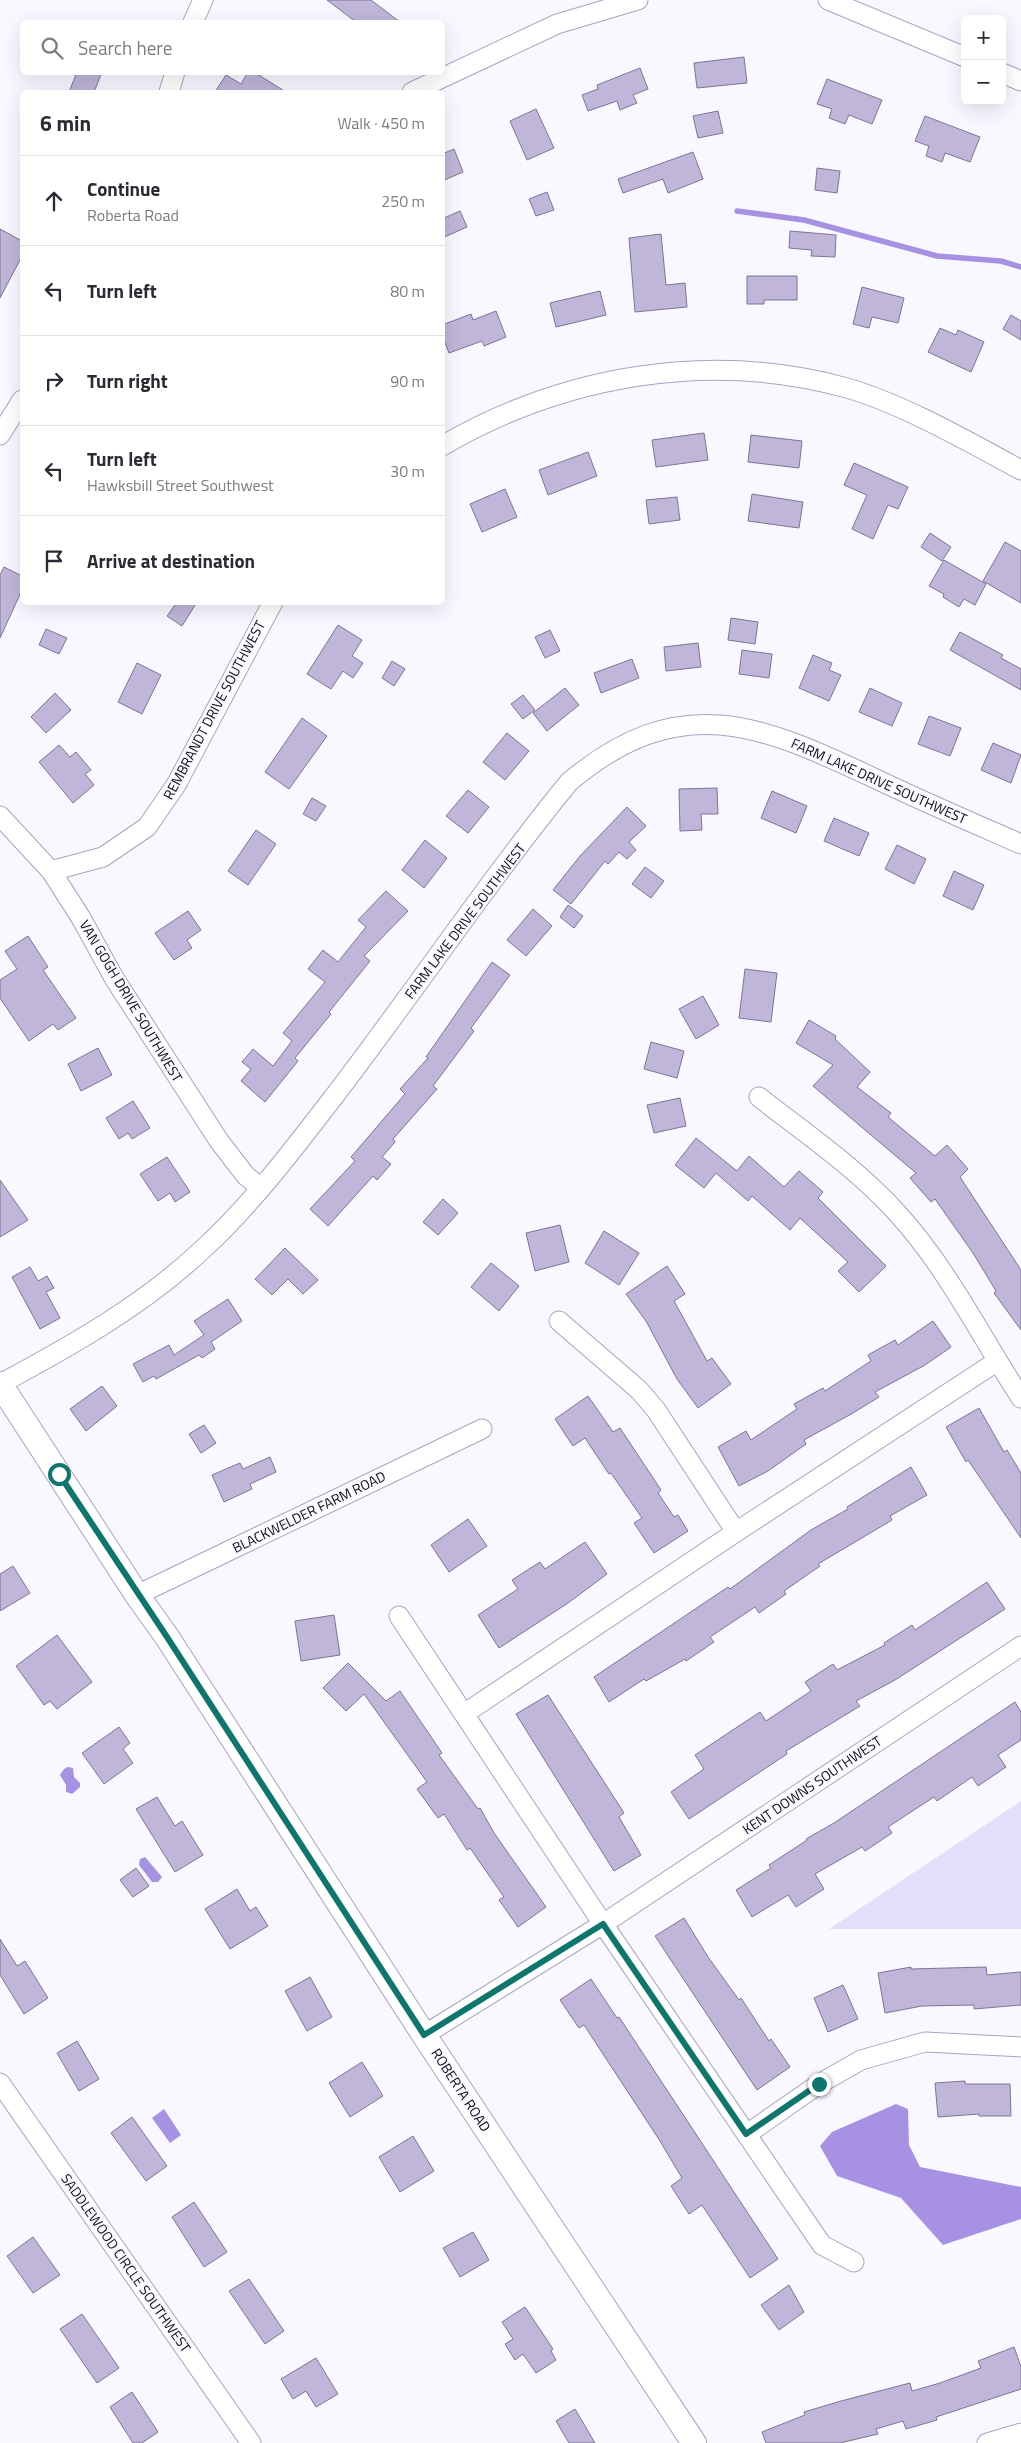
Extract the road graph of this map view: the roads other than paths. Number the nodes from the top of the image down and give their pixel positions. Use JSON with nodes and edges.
{"nodes":[{"id":1,"x":202,"y":0,"type":"edge"},
{"id":2,"x":828,"y":0,"type":"edge"},
{"id":3,"x":628,"y":1,"type":"edge"},
{"id":4,"x":194,"y":20,"type":"edge"},
{"id":5,"x":961,"y":55,"type":"edge"},
{"id":6,"x":174,"y":75,"type":"edge"},
{"id":7,"x":1006,"y":75,"type":"edge"},
{"id":8,"x":1021,"y":81,"type":"edge"},
{"id":9,"x":170,"y":90,"type":"edge"},
{"id":10,"x":416,"y":90,"type":"edge"},
{"id":11,"x":20,"y":403,"type":"edge"},
{"id":12,"x":0,"y":435,"type":"edge"},
{"id":13,"x":445,"y":444,"type":"edge"},
{"id":14,"x":1021,"y":470,"type":"edge"},
{"id":15,"x":271,"y":605,"type":"edge"},
{"id":16,"x":0,"y":816,"type":"edge"},
{"id":17,"x":1021,"y":844,"type":"edge"},
{"id":18,"x":51,"y":871,"type":"junction"},
{"id":19,"x":759,"y":1096,"type":"dead end"},
{"id":20,"x":260,"y":1187,"type":"junction"},
{"id":21,"x":559,"y":1321,"type":"dead end"},
{"id":22,"x":996,"y":1362,"type":"junction"},
{"id":23,"x":0,"y":1384,"type":"edge"},
{"id":24,"x":1021,"y":1398,"type":"edge"},
{"id":25,"x":482,"y":1429,"type":"dead end"},
{"id":26,"x":736,"y":1532,"type":"junction"},
{"id":27,"x":137,"y":1595,"type":"junction"},
{"id":28,"x":399,"y":1616,"type":"dead end"},
{"id":29,"x":1021,"y":1646,"type":"edge"},
{"id":30,"x":464,"y":1714,"type":"junction"},
{"id":31,"x":603,"y":1924,"type":"junction"},
{"id":32,"x":424,"y":2035,"type":"junction"},
{"id":33,"x":1021,"y":2047,"type":"edge"},
{"id":34,"x":0,"y":2083,"type":"edge"},
{"id":35,"x":746,"y":2134,"type":"junction"},
{"id":36,"x":854,"y":2262,"type":"dead end"},
{"id":37,"x":1021,"y":2433,"type":"edge"},
{"id":38,"x":251,"y":2443,"type":"edge"},
{"id":39,"x":694,"y":2443,"type":"edge"},
{"id":40,"x":987,"y":2443,"type":"edge"}],
"edges":[{"from":1,"to":4,"type":"street"},
{"from":2,"to":5,"type":"street"},
{"from":3,"to":10,"type":"street"},
{"from":6,"to":9,"type":"street"},
{"from":7,"to":8,"type":"street"},
{"from":11,"to":12,"type":"street"},
{"from":13,"to":14,"type":"street"},
{"from":15,"to":18,"type":"street","name":"REMBRANDT DRIVE SOUTHWEST"},
{"from":16,"to":18,"type":"street","name":"VAN GOGH DRIVE SOUTHWEST"},
{"from":17,"to":20,"type":"street","name":"FARM LAKE DRIVE SOUTHWEST"},
{"from":18,"to":20,"type":"street","name":"VAN GOGH DRIVE SOUTHWEST"},
{"from":19,"to":22,"type":"street"},
{"from":20,"to":23,"type":"street","name":"FARM LAKE DRIVE SOUTHWEST"},
{"from":21,"to":26,"type":"street"},
{"from":22,"to":24,"type":"street"},
{"from":22,"to":26,"type":"street"},
{"from":23,"to":27,"type":"street","name":"ROBERTA ROAD"},
{"from":25,"to":27,"type":"street","name":"BLACKWELDER FARM ROAD"},
{"from":26,"to":30,"type":"street"},
{"from":27,"to":32,"type":"street","name":"ROBERTA ROAD"},
{"from":28,"to":30,"type":"street"},
{"from":29,"to":31,"type":"street","name":"KENT DOWNS SOUTHWEST"},
{"from":30,"to":31,"type":"street"},
{"from":31,"to":32,"type":"street","name":"KENT DOWNS SOUTHWEST"},
{"from":31,"to":35,"type":"street"},
{"from":32,"to":39,"type":"street","name":"ROBERTA ROAD"},
{"from":33,"to":35,"type":"street"},
{"from":34,"to":38,"type":"street","name":"SADDLEWOOD CIRCLE SOUTHWEST"},
{"from":35,"to":36,"type":"street"},
{"from":37,"to":40,"type":"street"}]}
